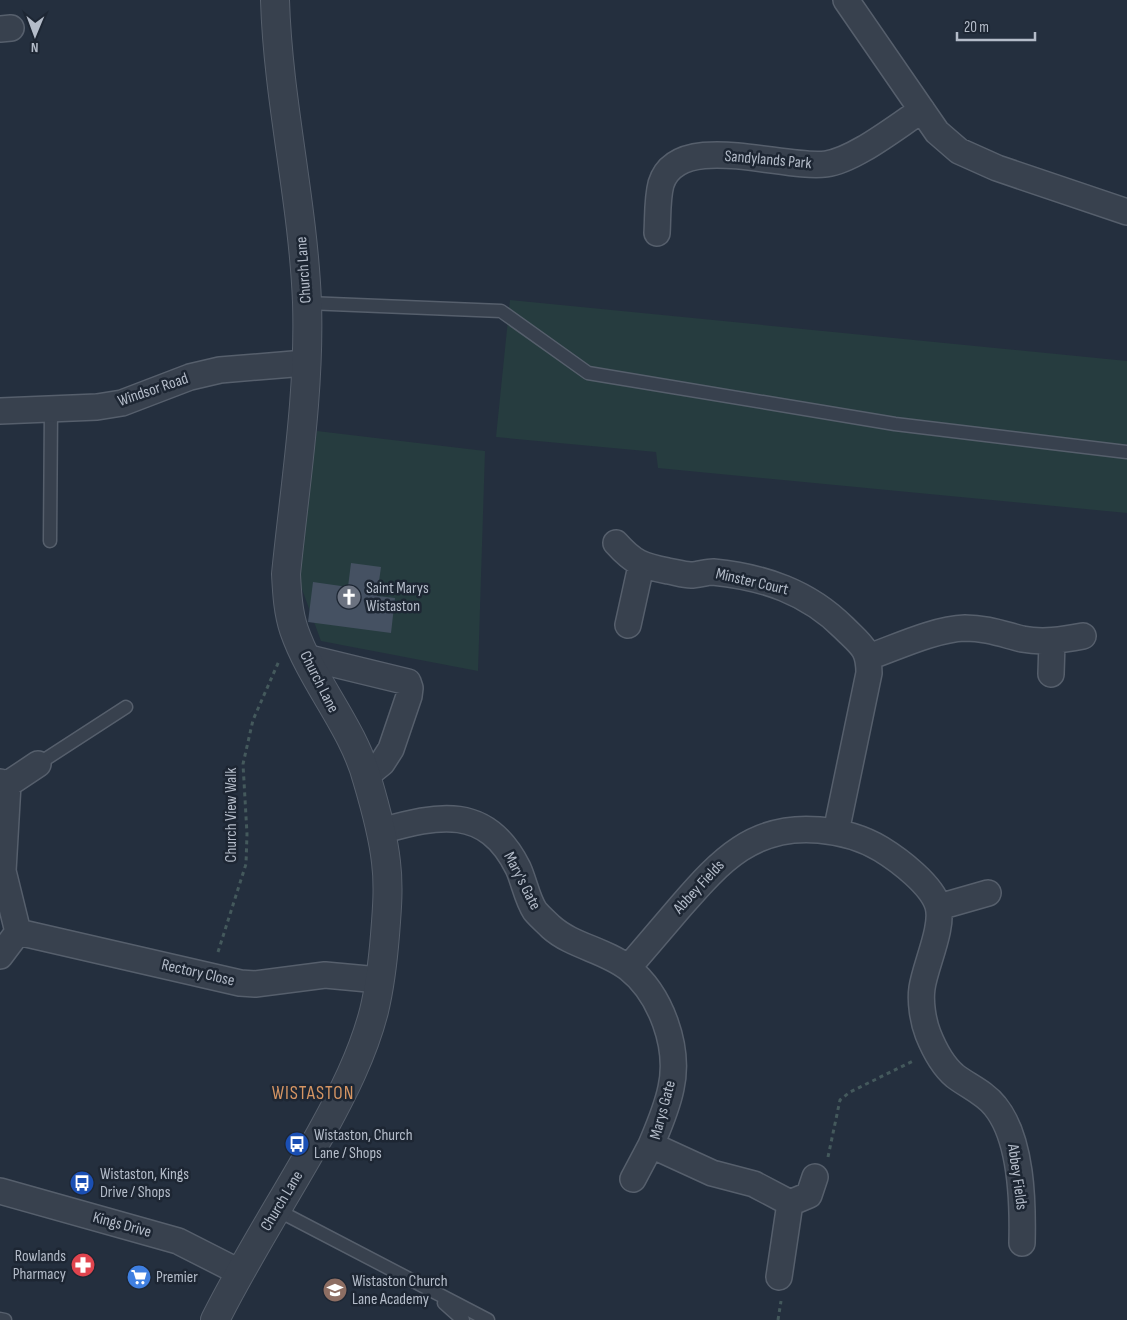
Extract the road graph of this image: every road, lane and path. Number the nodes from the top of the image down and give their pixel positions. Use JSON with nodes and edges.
{"nodes":[{"id":1,"x":275,"y":0,"type":"edge"},
{"id":2,"x":846,"y":0,"type":"edge"},
{"id":3,"x":922,"y":110,"type":"junction"},
{"id":4,"x":1127,"y":212,"type":"edge"},
{"id":5,"x":657,"y":233,"type":"dead end"},
{"id":6,"x":307,"y":303,"type":"junction"},
{"id":7,"x":305,"y":363,"type":"junction"},
{"id":8,"x":51,"y":409,"type":"junction"},
{"id":9,"x":0,"y":410,"type":"edge"},
{"id":10,"x":1127,"y":452,"type":"edge"},
{"id":11,"x":50,"y":541,"type":"dead end"},
{"id":12,"x":616,"y":543,"type":"dead end"},
{"id":13,"x":641,"y":566,"type":"junction"},
{"id":14,"x":628,"y":625,"type":"dead end"},
{"id":15,"x":293,"y":629,"type":"junction"},
{"id":16,"x":1083,"y":636,"type":"dead end"},
{"id":17,"x":1052,"y":642,"type":"junction"},
{"id":18,"x":305,"y":657,"type":"junction"},
{"id":19,"x":869,"y":657,"type":"junction"},
{"id":20,"x":1051,"y":674,"type":"dead end"},
{"id":21,"x":126,"y":707,"type":"dead end"},
{"id":22,"x":38,"y":764,"type":"joint"},
{"id":23,"x":366,"y":776,"type":"junction"},
{"id":24,"x":4,"y":783,"type":"edge"},
{"id":25,"x":381,"y":831,"type":"junction"},
{"id":26,"x":836,"y":832,"type":"junction"},
{"id":27,"x":988,"y":893,"type":"dead end"},
{"id":28,"x":938,"y":907,"type":"junction"},
{"id":29,"x":18,"y":932,"type":"junction"},
{"id":30,"x":0,"y":956,"type":"edge"},
{"id":31,"x":628,"y":968,"type":"junction"},
{"id":32,"x":211,"y":975,"type":"junction"},
{"id":33,"x":379,"y":980,"type":"junction"},
{"id":34,"x":936,"y":1049,"type":"junction"},
{"id":35,"x":651,"y":1145,"type":"junction"},
{"id":36,"x":815,"y":1178,"type":"joint"},
{"id":37,"x":633,"y":1179,"type":"dead end"},
{"id":38,"x":0,"y":1191,"type":"edge"},
{"id":39,"x":790,"y":1203,"type":"junction"},
{"id":40,"x":277,"y":1210,"type":"junction"},
{"id":41,"x":1022,"y":1243,"type":"dead end"},
{"id":42,"x":239,"y":1272,"type":"junction"},
{"id":43,"x":779,"y":1277,"type":"dead end"},
{"id":44,"x":431,"y":1291,"type":"junction"},
{"id":45,"x":0,"y":1319,"type":"edge"},
{"id":46,"x":5,"y":1320,"type":"edge"},
{"id":47,"x":215,"y":1320,"type":"edge"},
{"id":48,"x":463,"y":1320,"type":"edge"},
{"id":49,"x":488,"y":1320,"type":"edge"}],
"edges":[{"from":1,"to":6,"type":"street","name":"Church Lane"},
{"from":2,"to":3,"type":"street"},
{"from":3,"to":4,"type":"street"},
{"from":3,"to":5,"type":"street","name":"Sandylands Park"},
{"from":6,"to":7,"type":"street","name":"Church Lane"},
{"from":6,"to":10,"type":"lane"},
{"from":7,"to":8,"type":"street","name":"Windsor Road"},
{"from":7,"to":15,"type":"street","name":"Church Lane"},
{"from":8,"to":9,"type":"street","name":"Windsor Road"},
{"from":8,"to":11,"type":"lane"},
{"from":12,"to":13,"type":"street","name":"Minster Court"},
{"from":13,"to":14,"type":"street"},
{"from":13,"to":19,"type":"street","name":"Minster Court"},
{"from":15,"to":18,"type":"street","name":"Church Lane"},
{"from":15,"to":32,"type":"path","name":"Church View Walk"},
{"from":16,"to":17,"type":"street"},
{"from":17,"to":19,"type":"street"},
{"from":17,"to":20,"type":"street"},
{"from":18,"to":23,"type":"street","name":"Church Lane"},
{"from":18,"to":23,"type":"street"},
{"from":19,"to":26,"type":"street"},
{"from":21,"to":22,"type":"lane"},
{"from":22,"to":24,"type":"street"},
{"from":23,"to":25,"type":"street","name":"Church Lane"},
{"from":24,"to":29,"type":"street"},
{"from":25,"to":31,"type":"street","name":"Mary's Gate"},
{"from":25,"to":33,"type":"street","name":"Church Lane"},
{"from":26,"to":28,"type":"street","name":"Abbey Fields"},
{"from":26,"to":31,"type":"street","name":"Abbey Fields"},
{"from":27,"to":28,"type":"street"},
{"from":28,"to":34,"type":"street","name":"Abbey Fields"},
{"from":29,"to":30,"type":"street"},
{"from":29,"to":32,"type":"street","name":"Rectory Close"},
{"from":31,"to":35,"type":"street","name":"Marys Gate"},
{"from":32,"to":33,"type":"street","name":"Rectory Close"},
{"from":33,"to":40,"type":"street","name":"Church Lane"},
{"from":34,"to":36,"type":"path"},
{"from":34,"to":41,"type":"street","name":"Abbey Fields"},
{"from":35,"to":37,"type":"street"},
{"from":35,"to":39,"type":"street","name":"Marys Gate"},
{"from":36,"to":39,"type":"street"},
{"from":38,"to":42,"type":"street","name":"Kings Drive"},
{"from":39,"to":43,"type":"street"},
{"from":40,"to":42,"type":"street","name":"Church Lane"},
{"from":40,"to":44,"type":"lane"},
{"from":42,"to":47,"type":"street","name":"Church Lane"},
{"from":44,"to":48,"type":"lane"},
{"from":44,"to":49,"type":"lane"},
{"from":45,"to":46,"type":"lane"}]}
